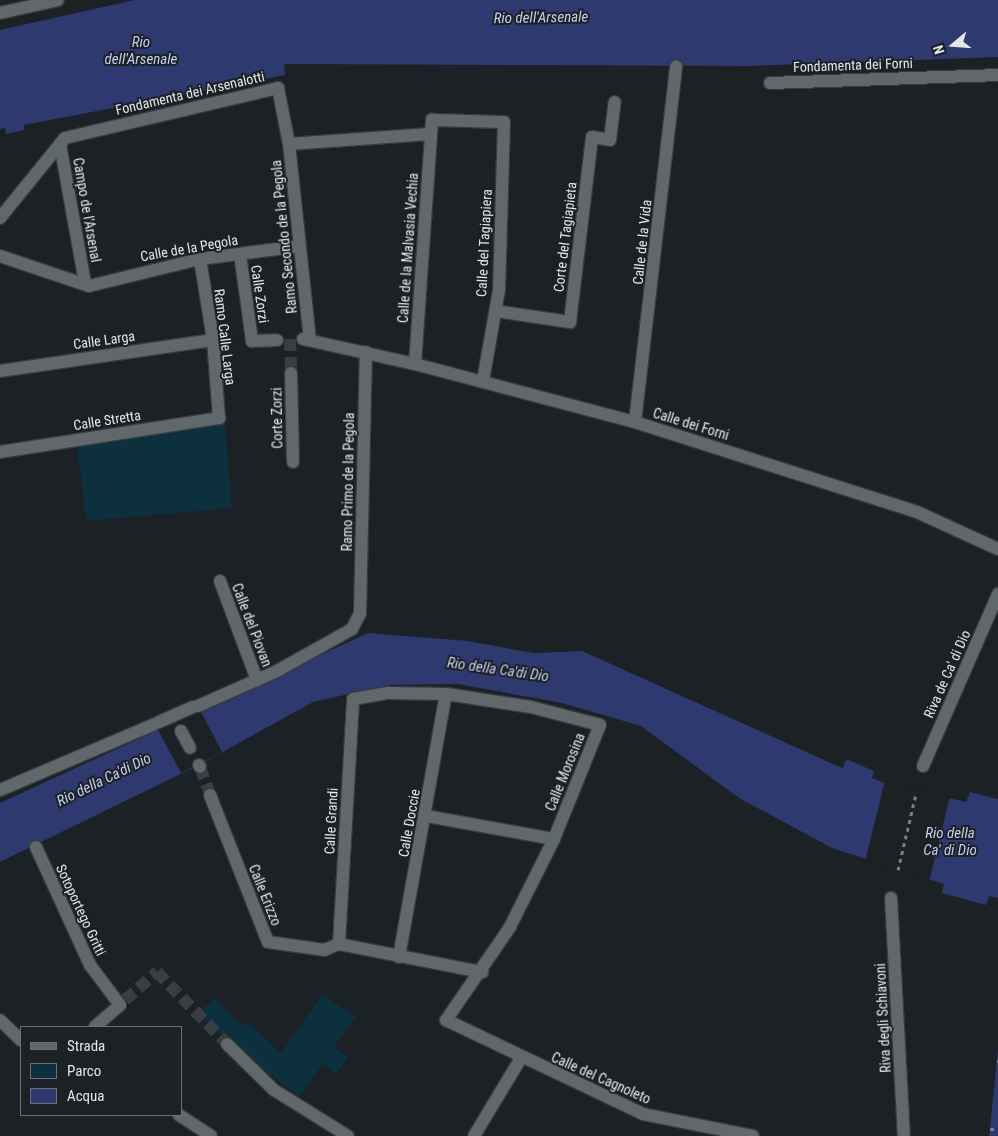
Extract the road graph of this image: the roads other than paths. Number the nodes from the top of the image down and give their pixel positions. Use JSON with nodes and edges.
{"nodes":[{"id":1,"x":58,"y":0,"type":"edge"},
{"id":2,"x":0,"y":13,"type":"edge"},
{"id":3,"x":676,"y":66,"type":"dead end"},
{"id":4,"x":998,"y":74,"type":"edge"},
{"id":5,"x":770,"y":83,"type":"dead end"},
{"id":6,"x":615,"y":102,"type":"dead end"},
{"id":7,"x":430,"y":134,"type":"junction"},
{"id":8,"x":288,"y":138,"type":"junction"},
{"id":9,"x":63,"y":141,"type":"junction"},
{"id":10,"x":0,"y":218,"type":"edge"},
{"id":11,"x":300,"y":246,"type":"junction"},
{"id":12,"x":240,"y":254,"type":"junction"},
{"id":13,"x":0,"y":256,"type":"edge"},
{"id":14,"x":200,"y":259,"type":"junction"},
{"id":15,"x":85,"y":283,"type":"junction"},
{"id":16,"x":496,"y":311,"type":"junction"},
{"id":17,"x":213,"y":340,"type":"junction"},
{"id":18,"x":278,"y":340,"type":"dead end"},
{"id":19,"x":366,"y":352,"type":"junction"},
{"id":20,"x":415,"y":364,"type":"junction"},
{"id":21,"x":0,"y":371,"type":"edge"},
{"id":22,"x":291,"y":372,"type":"tunnel mouth"},
{"id":23,"x":483,"y":381,"type":"junction"},
{"id":24,"x":219,"y":418,"type":"joint"},
{"id":25,"x":635,"y":422,"type":"junction"},
{"id":26,"x":0,"y":452,"type":"edge"},
{"id":27,"x":293,"y":462,"type":"dead end"},
{"id":28,"x":998,"y":550,"type":"edge"},
{"id":29,"x":220,"y":580,"type":"dead end"},
{"id":30,"x":998,"y":594,"type":"edge"},
{"id":31,"x":257,"y":680,"type":"junction"},
{"id":32,"x":446,"y":694,"type":"junction"},
{"id":33,"x":352,"y":699,"type":"joint"},
{"id":34,"x":181,"y":731,"type":"dead end"},
{"id":35,"x":190,"y":748,"type":"dead end"},
{"id":36,"x":923,"y":766,"type":"dead end"},
{"id":37,"x":0,"y":790,"type":"edge"},
{"id":38,"x":210,"y":795,"type":"tunnel mouth"},
{"id":39,"x":426,"y":816,"type":"junction"},
{"id":40,"x":554,"y":839,"type":"junction"},
{"id":41,"x":36,"y":847,"type":"dead end"},
{"id":42,"x":892,"y":898,"type":"dead end"},
{"id":43,"x":339,"y":944,"type":"junction"},
{"id":44,"x":399,"y":957,"type":"junction"},
{"id":45,"x":482,"y":972,"type":"junction"},
{"id":46,"x":0,"y":1020,"type":"edge"},
{"id":47,"x":446,"y":1020,"type":"joint"},
{"id":48,"x":96,"y":1026,"type":"edge"},
{"id":49,"x":20,"y":1039,"type":"edge"},
{"id":50,"x":227,"y":1044,"type":"tunnel mouth"},
{"id":51,"x":521,"y":1058,"type":"junction"},
{"id":52,"x":181,"y":1116,"type":"edge"},
{"id":53,"x":211,"y":1136,"type":"edge"},
{"id":54,"x":348,"y":1136,"type":"edge"},
{"id":55,"x":475,"y":1136,"type":"edge"},
{"id":56,"x":754,"y":1136,"type":"edge"},
{"id":57,"x":904,"y":1136,"type":"edge"}],
"edges":[{"from":1,"to":2,"type":"street"},
{"from":3,"to":25,"type":"street","name":"Calle de la Vida"},
{"from":4,"to":5,"type":"street","name":"Fondamenta dei Forni"},
{"from":6,"to":16,"type":"street","name":"Corte del Tagiapieta"},
{"from":7,"to":8,"type":"street"},
{"from":7,"to":16,"type":"street","name":"Calle del Tagiapiera"},
{"from":7,"to":20,"type":"street","name":"Calle de la Malvasia Vechia"},
{"from":8,"to":9,"type":"street","name":"Fondamenta dei Arsenalotti"},
{"from":8,"to":11,"type":"street","name":"Ramo Secondo de la Pegola"},
{"from":9,"to":10,"type":"street","name":"Campo de l'Arsenal"},
{"from":9,"to":15,"type":"street","name":"Campo de l'Arsenal"},
{"from":11,"to":12,"type":"street","name":"Calle de la Pegola"},
{"from":11,"to":19,"type":"street","name":"Ramo Secondo de la Pegola"},
{"from":12,"to":14,"type":"street","name":"Calle de la Pegola"},
{"from":12,"to":18,"type":"street","name":"Calle Zorzi"},
{"from":13,"to":15,"type":"street","name":"Campo de l'Arsenal"},
{"from":14,"to":15,"type":"street","name":"Calle de la Pegola"},
{"from":14,"to":17,"type":"street","name":"Ramo Calle Larga"},
{"from":16,"to":23,"type":"street","name":"Calle del Tagiapiera"},
{"from":17,"to":21,"type":"street","name":"Calle Larga"},
{"from":17,"to":24,"type":"street","name":"Ramo Calle Larga"},
{"from":19,"to":20,"type":"street","name":"Calle dei Forni"},
{"from":19,"to":31,"type":"street","name":"Ramo Primo de la Pegola"},
{"from":20,"to":23,"type":"street","name":"Calle dei Forni"},
{"from":22,"to":27,"type":"street","name":"Corte Zorzi"},
{"from":23,"to":25,"type":"street","name":"Calle dei Forni"},
{"from":24,"to":26,"type":"street","name":"Calle Stretta"},
{"from":25,"to":28,"type":"street","name":"Calle dei Forni"},
{"from":29,"to":31,"type":"street","name":"Calle del Piovan"},
{"from":30,"to":36,"type":"street","name":"Riva de Ca' di Dio"},
{"from":31,"to":37,"type":"street"},
{"from":32,"to":33,"type":"street","name":"Calle Morosina"},
{"from":32,"to":39,"type":"street","name":"Calle Doccie"},
{"from":32,"to":40,"type":"street","name":"Calle Morosina"},
{"from":33,"to":43,"type":"street","name":"Calle Grandi"},
{"from":34,"to":35,"type":"street"},
{"from":38,"to":43,"type":"street","name":"Calle Erizzo"},
{"from":39,"to":40,"type":"street"},
{"from":39,"to":44,"type":"street","name":"Calle Doccie"},
{"from":40,"to":45,"type":"street","name":"Calle Morosina"},
{"from":41,"to":48,"type":"street","name":"Sotoportego Gritti"},
{"from":42,"to":57,"type":"street","name":"Riva degli Schiavoni"},
{"from":43,"to":44,"type":"street","name":"Calle Erizzo"},
{"from":44,"to":45,"type":"street","name":"Calle Erizzo"},
{"from":45,"to":47,"type":"street","name":"Calle Morosina"},
{"from":46,"to":49,"type":"street"},
{"from":47,"to":51,"type":"street","name":"Calle del Cagnoleto"},
{"from":50,"to":54,"type":"street"},
{"from":51,"to":55,"type":"street"},
{"from":51,"to":56,"type":"street","name":"Calle del Cagnoleto"},
{"from":52,"to":53,"type":"street"}]}
